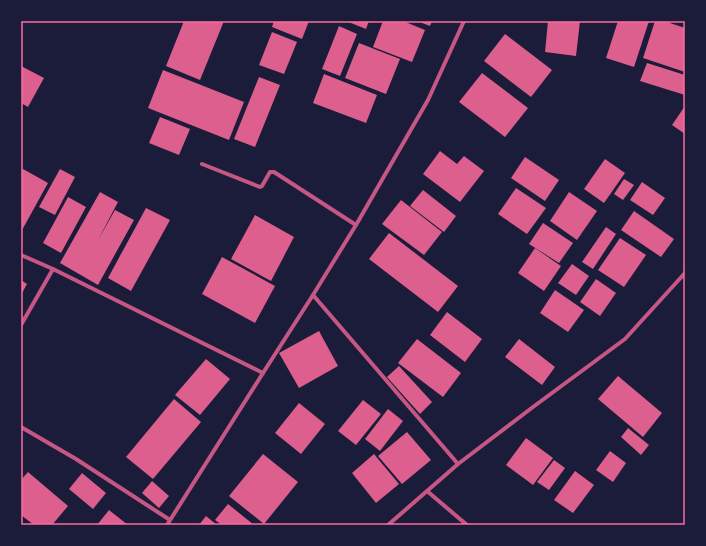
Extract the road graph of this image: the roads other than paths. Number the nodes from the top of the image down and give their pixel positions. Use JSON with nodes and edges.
{"nodes":[{"id":1,"x":464,"y":21,"type":"edge"},
{"id":2,"x":202,"y":164,"type":"dead end"},
{"id":3,"x":356,"y":225,"type":"junction"},
{"id":4,"x":21,"y":255,"type":"edge"},
{"id":5,"x":53,"y":270,"type":"junction"},
{"id":6,"x":685,"y":273,"type":"edge"},
{"id":7,"x":313,"y":295,"type":"junction"},
{"id":8,"x":21,"y":326,"type":"edge"},
{"id":9,"x":263,"y":373,"type":"junction"},
{"id":10,"x":21,"y":426,"type":"edge"},
{"id":11,"x":458,"y":464,"type":"junction"},
{"id":12,"x":427,"y":491,"type":"junction"},
{"id":13,"x":170,"y":520,"type":"junction"},
{"id":14,"x":167,"y":525,"type":"edge"},
{"id":15,"x":388,"y":525,"type":"edge"},
{"id":16,"x":468,"y":525,"type":"edge"}],
"edges":[{"from":1,"to":3,"type":"street"},
{"from":2,"to":3,"type":"street"},
{"from":3,"to":7,"type":"street"},
{"from":4,"to":5,"type":"street"},
{"from":5,"to":8,"type":"street"},
{"from":5,"to":9,"type":"street"},
{"from":6,"to":11,"type":"street"},
{"from":7,"to":9,"type":"street"},
{"from":7,"to":11,"type":"street"},
{"from":9,"to":13,"type":"street"},
{"from":10,"to":13,"type":"street"},
{"from":11,"to":12,"type":"street"},
{"from":12,"to":15,"type":"street"},
{"from":12,"to":16,"type":"street"},
{"from":13,"to":14,"type":"street"}]}
